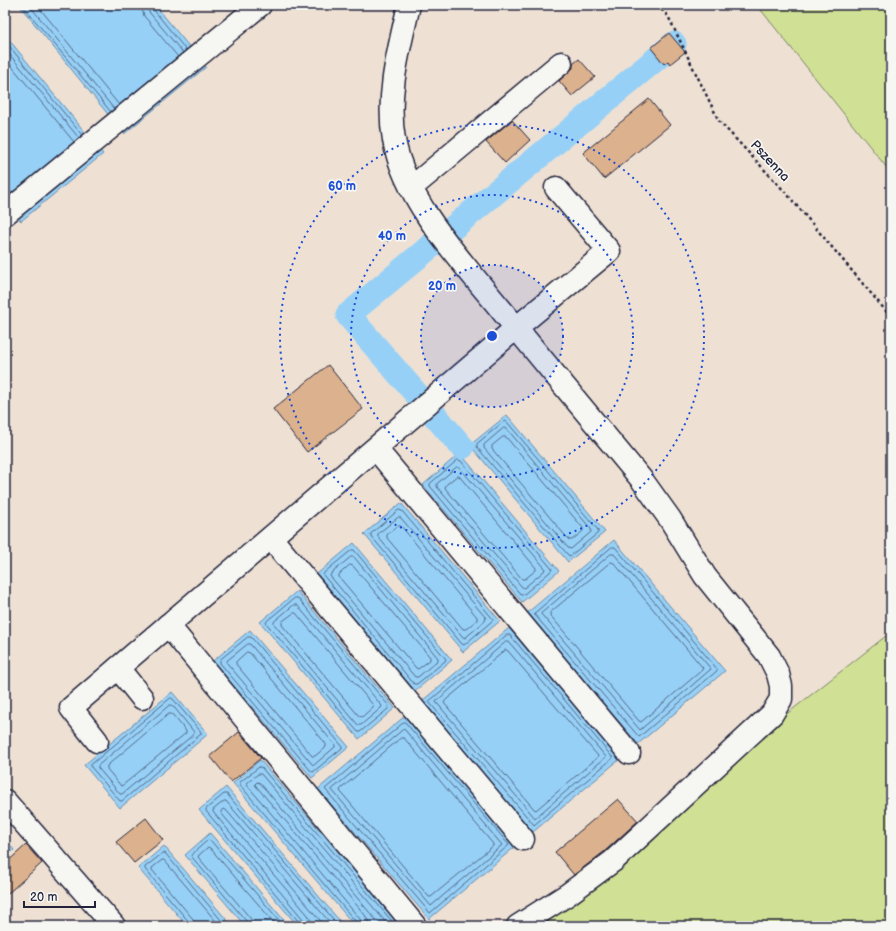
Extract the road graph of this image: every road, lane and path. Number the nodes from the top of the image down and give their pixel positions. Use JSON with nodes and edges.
{"nodes":[{"id":1,"x":260,"y":5,"type":"edge"},
{"id":2,"x":409,"y":5,"type":"edge"},
{"id":3,"x":657,"y":5,"type":"edge"},
{"id":4,"x":561,"y":63,"type":"dead end"},
{"id":5,"x":411,"y":188,"type":"junction"},
{"id":6,"x":556,"y":188,"type":"dead end"},
{"id":7,"x":5,"y":214,"type":"edge"},
{"id":8,"x":891,"y":317,"type":"edge"},
{"id":9,"x":516,"y":328,"type":"junction"},
{"id":10,"x":376,"y":449,"type":"junction"},
{"id":11,"x":271,"y":538,"type":"junction"},
{"id":12,"x":168,"y":625,"type":"junction"},
{"id":13,"x":118,"y":668,"type":"junction"},
{"id":14,"x":142,"y":698,"type":"dead end"},
{"id":15,"x":97,"y":740,"type":"dead end"},
{"id":16,"x":629,"y":753,"type":"dead end"},
{"id":17,"x":5,"y":801,"type":"edge"},
{"id":18,"x":523,"y":839,"type":"dead end"},
{"id":19,"x":114,"y":926,"type":"edge"},
{"id":20,"x":415,"y":926,"type":"edge"},
{"id":21,"x":518,"y":926,"type":"edge"}],
"edges":[{"from":1,"to":7,"type":"lane"},
{"from":2,"to":5,"type":"lane"},
{"from":3,"to":8,"type":"path","name":"Pszenna"},
{"from":4,"to":5,"type":"lane"},
{"from":5,"to":9,"type":"lane"},
{"from":6,"to":9,"type":"lane"},
{"from":9,"to":10,"type":"lane"},
{"from":9,"to":21,"type":"lane"},
{"from":10,"to":11,"type":"lane"},
{"from":10,"to":16,"type":"lane"},
{"from":11,"to":12,"type":"lane"},
{"from":11,"to":18,"type":"lane"},
{"from":12,"to":13,"type":"lane"},
{"from":12,"to":20,"type":"lane"},
{"from":13,"to":14,"type":"lane"},
{"from":13,"to":15,"type":"lane"},
{"from":17,"to":19,"type":"lane"}]}
